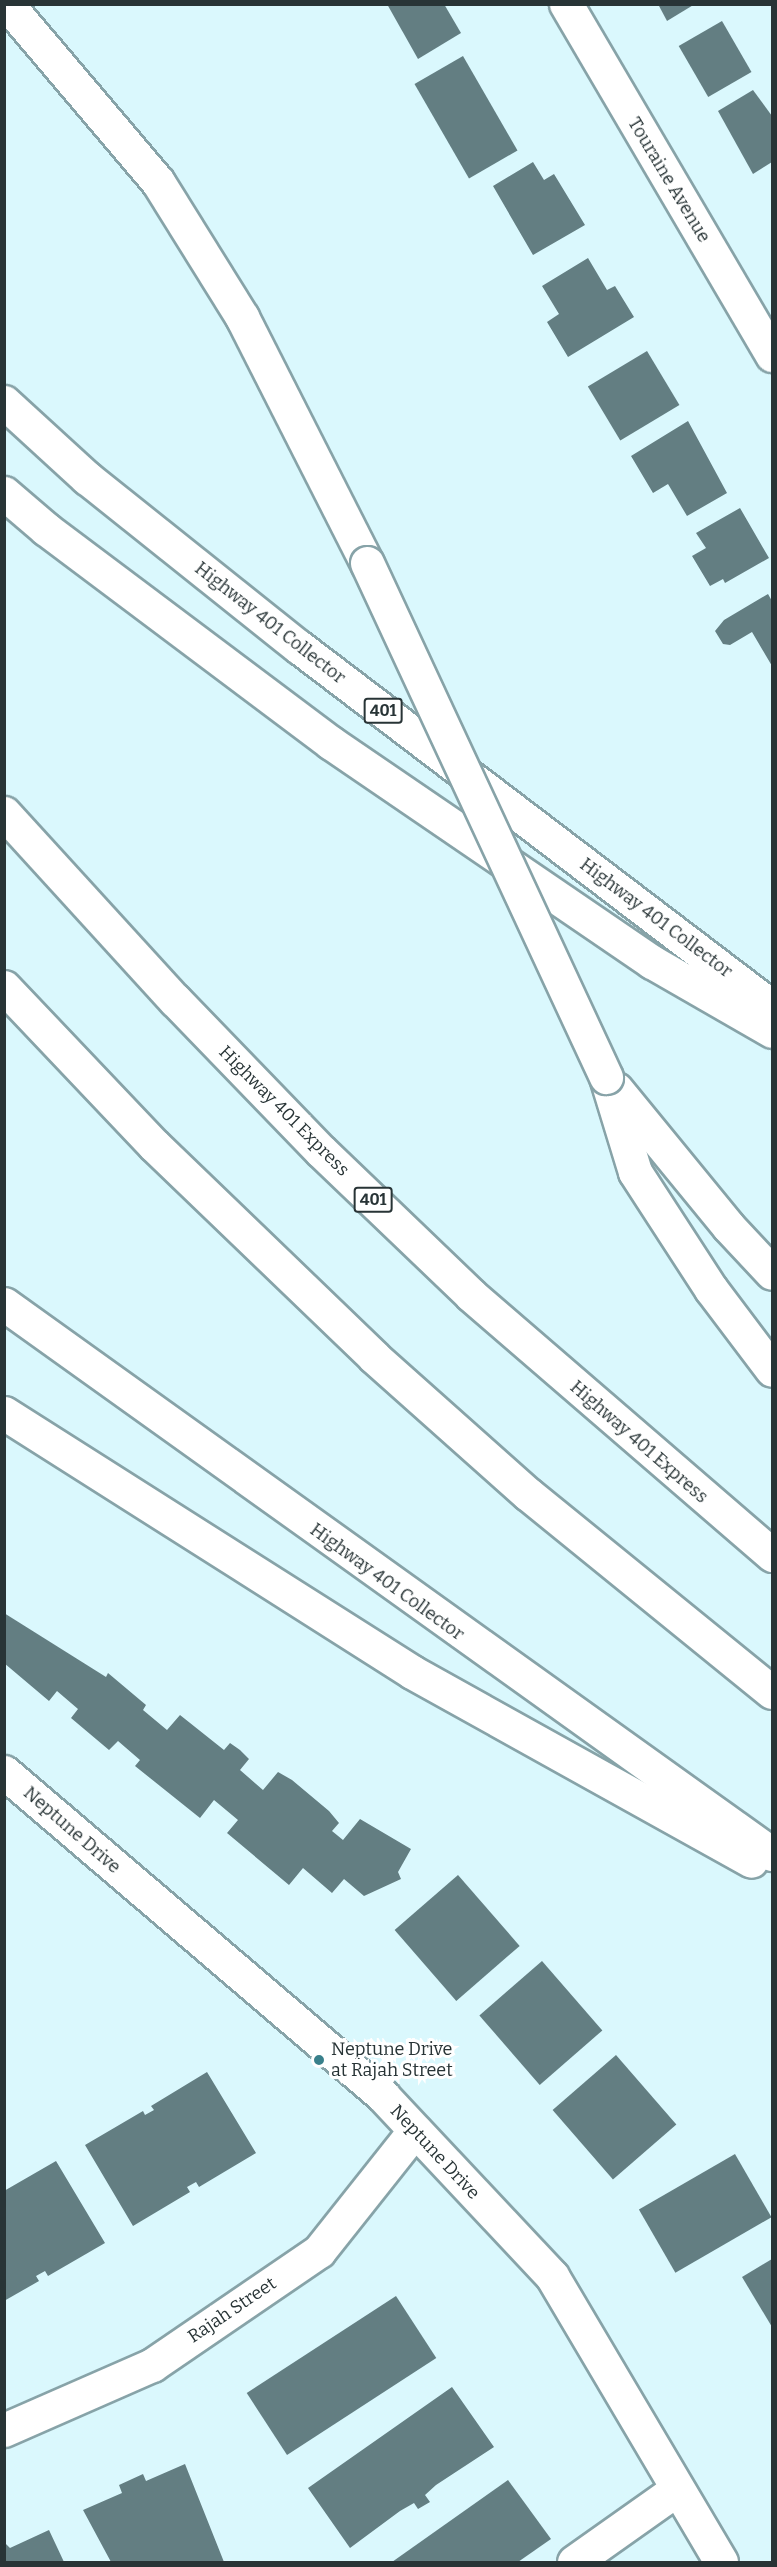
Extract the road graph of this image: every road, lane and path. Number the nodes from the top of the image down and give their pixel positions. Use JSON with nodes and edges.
{"nodes":[{"id":1,"x":7,"y":4,"type":"edge"},
{"id":2,"x":566,"y":4,"type":"edge"},
{"id":3,"x":772,"y":355,"type":"edge"},
{"id":4,"x":4,"y":402,"type":"edge"},
{"id":5,"x":4,"y":493,"type":"edge"},
{"id":6,"x":4,"y":813,"type":"edge"},
{"id":7,"x":4,"y":987,"type":"edge"},
{"id":8,"x":772,"y":1007,"type":"edge"},
{"id":9,"x":772,"y":1031,"type":"edge"},
{"id":10,"x":606,"y":1077,"type":"junction"},
{"id":11,"x":772,"y":1272,"type":"edge"},
{"id":12,"x":11,"y":1307,"type":"edge"},
{"id":13,"x":772,"y":1370,"type":"edge"},
{"id":14,"x":4,"y":1413,"type":"edge"},
{"id":15,"x":772,"y":1555,"type":"edge"},
{"id":16,"x":772,"y":1692,"type":"edge"},
{"id":17,"x":4,"y":1772,"type":"edge"},
{"id":18,"x":772,"y":1854,"type":"edge"},
{"id":19,"x":772,"y":1873,"type":"edge"},
{"id":20,"x":415,"y":2130,"type":"junction"},
{"id":21,"x":4,"y":2430,"type":"edge"},
{"id":22,"x":677,"y":2489,"type":"junction"},
{"id":23,"x":574,"y":2562,"type":"edge"},
{"id":24,"x":721,"y":2562,"type":"edge"}],
"edges":[{"from":1,"to":10,"type":"main road","bridge":true},
{"from":2,"to":3,"type":"main road","name":"Touraine Avenue"},
{"from":4,"to":8,"type":"main road","name":"Highway 401 Collector","number":"401"},
{"from":5,"to":9,"type":"main road"},
{"from":6,"to":15,"type":"main road","name":"Highway 401 Express","number":"401"},
{"from":7,"to":16,"type":"main road"},
{"from":10,"to":11,"type":"main road"},
{"from":10,"to":13,"type":"main road"},
{"from":12,"to":18,"type":"main road","name":"Highway 401 Collector"},
{"from":14,"to":19,"type":"main road"},
{"from":17,"to":20,"type":"main road","name":"Neptune Drive"},
{"from":20,"to":21,"type":"main road","name":"Rajah Street"},
{"from":20,"to":22,"type":"main road","name":"Neptune Drive"},
{"from":22,"to":23,"type":"main road"},
{"from":22,"to":24,"type":"main road","name":"Neptune Drive"}]}
